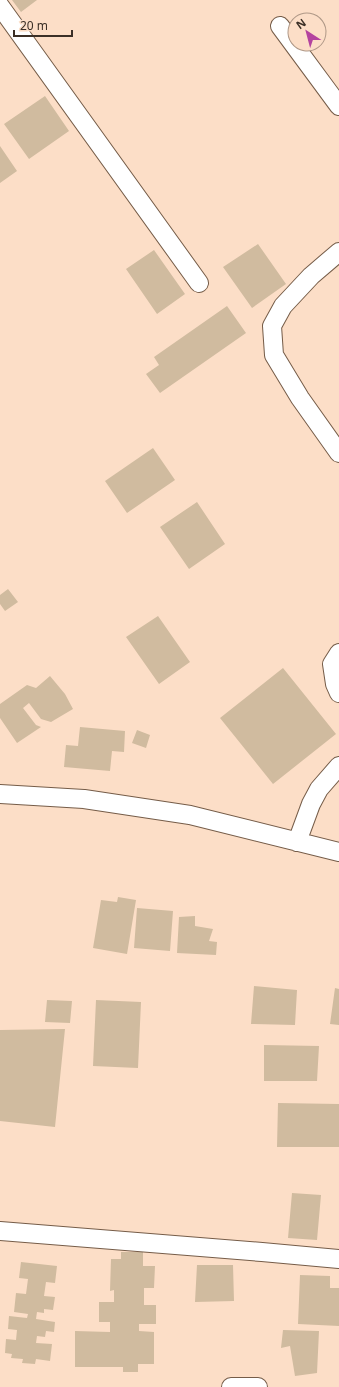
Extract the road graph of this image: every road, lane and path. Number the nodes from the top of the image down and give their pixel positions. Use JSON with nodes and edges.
{"nodes":[{"id":1,"x":0,"y":6,"type":"edge"},
{"id":2,"x":280,"y":26,"type":"dead end"},
{"id":3,"x":339,"y":106,"type":"edge"},
{"id":4,"x":339,"y":252,"type":"edge"},
{"id":5,"x":199,"y":283,"type":"dead end"},
{"id":6,"x":339,"y":453,"type":"edge"},
{"id":7,"x":339,"y":653,"type":"edge"},
{"id":8,"x":339,"y":693,"type":"edge"},
{"id":9,"x":339,"y":766,"type":"edge"},
{"id":10,"x":0,"y":794,"type":"edge"},
{"id":11,"x":298,"y":842,"type":"junction"},
{"id":12,"x":339,"y":852,"type":"edge"},
{"id":13,"x":0,"y":1232,"type":"edge"},
{"id":14,"x":339,"y":1259,"type":"edge"},
{"id":15,"x":231,"y":1387,"type":"edge"},
{"id":16,"x":258,"y":1387,"type":"edge"}],
"edges":[{"from":1,"to":5,"type":"street"},
{"from":2,"to":3,"type":"street"},
{"from":4,"to":6,"type":"street"},
{"from":7,"to":8,"type":"street"},
{"from":9,"to":11,"type":"street"},
{"from":10,"to":11,"type":"street"},
{"from":11,"to":12,"type":"street"},
{"from":13,"to":14,"type":"street"},
{"from":15,"to":16,"type":"street"}]}
